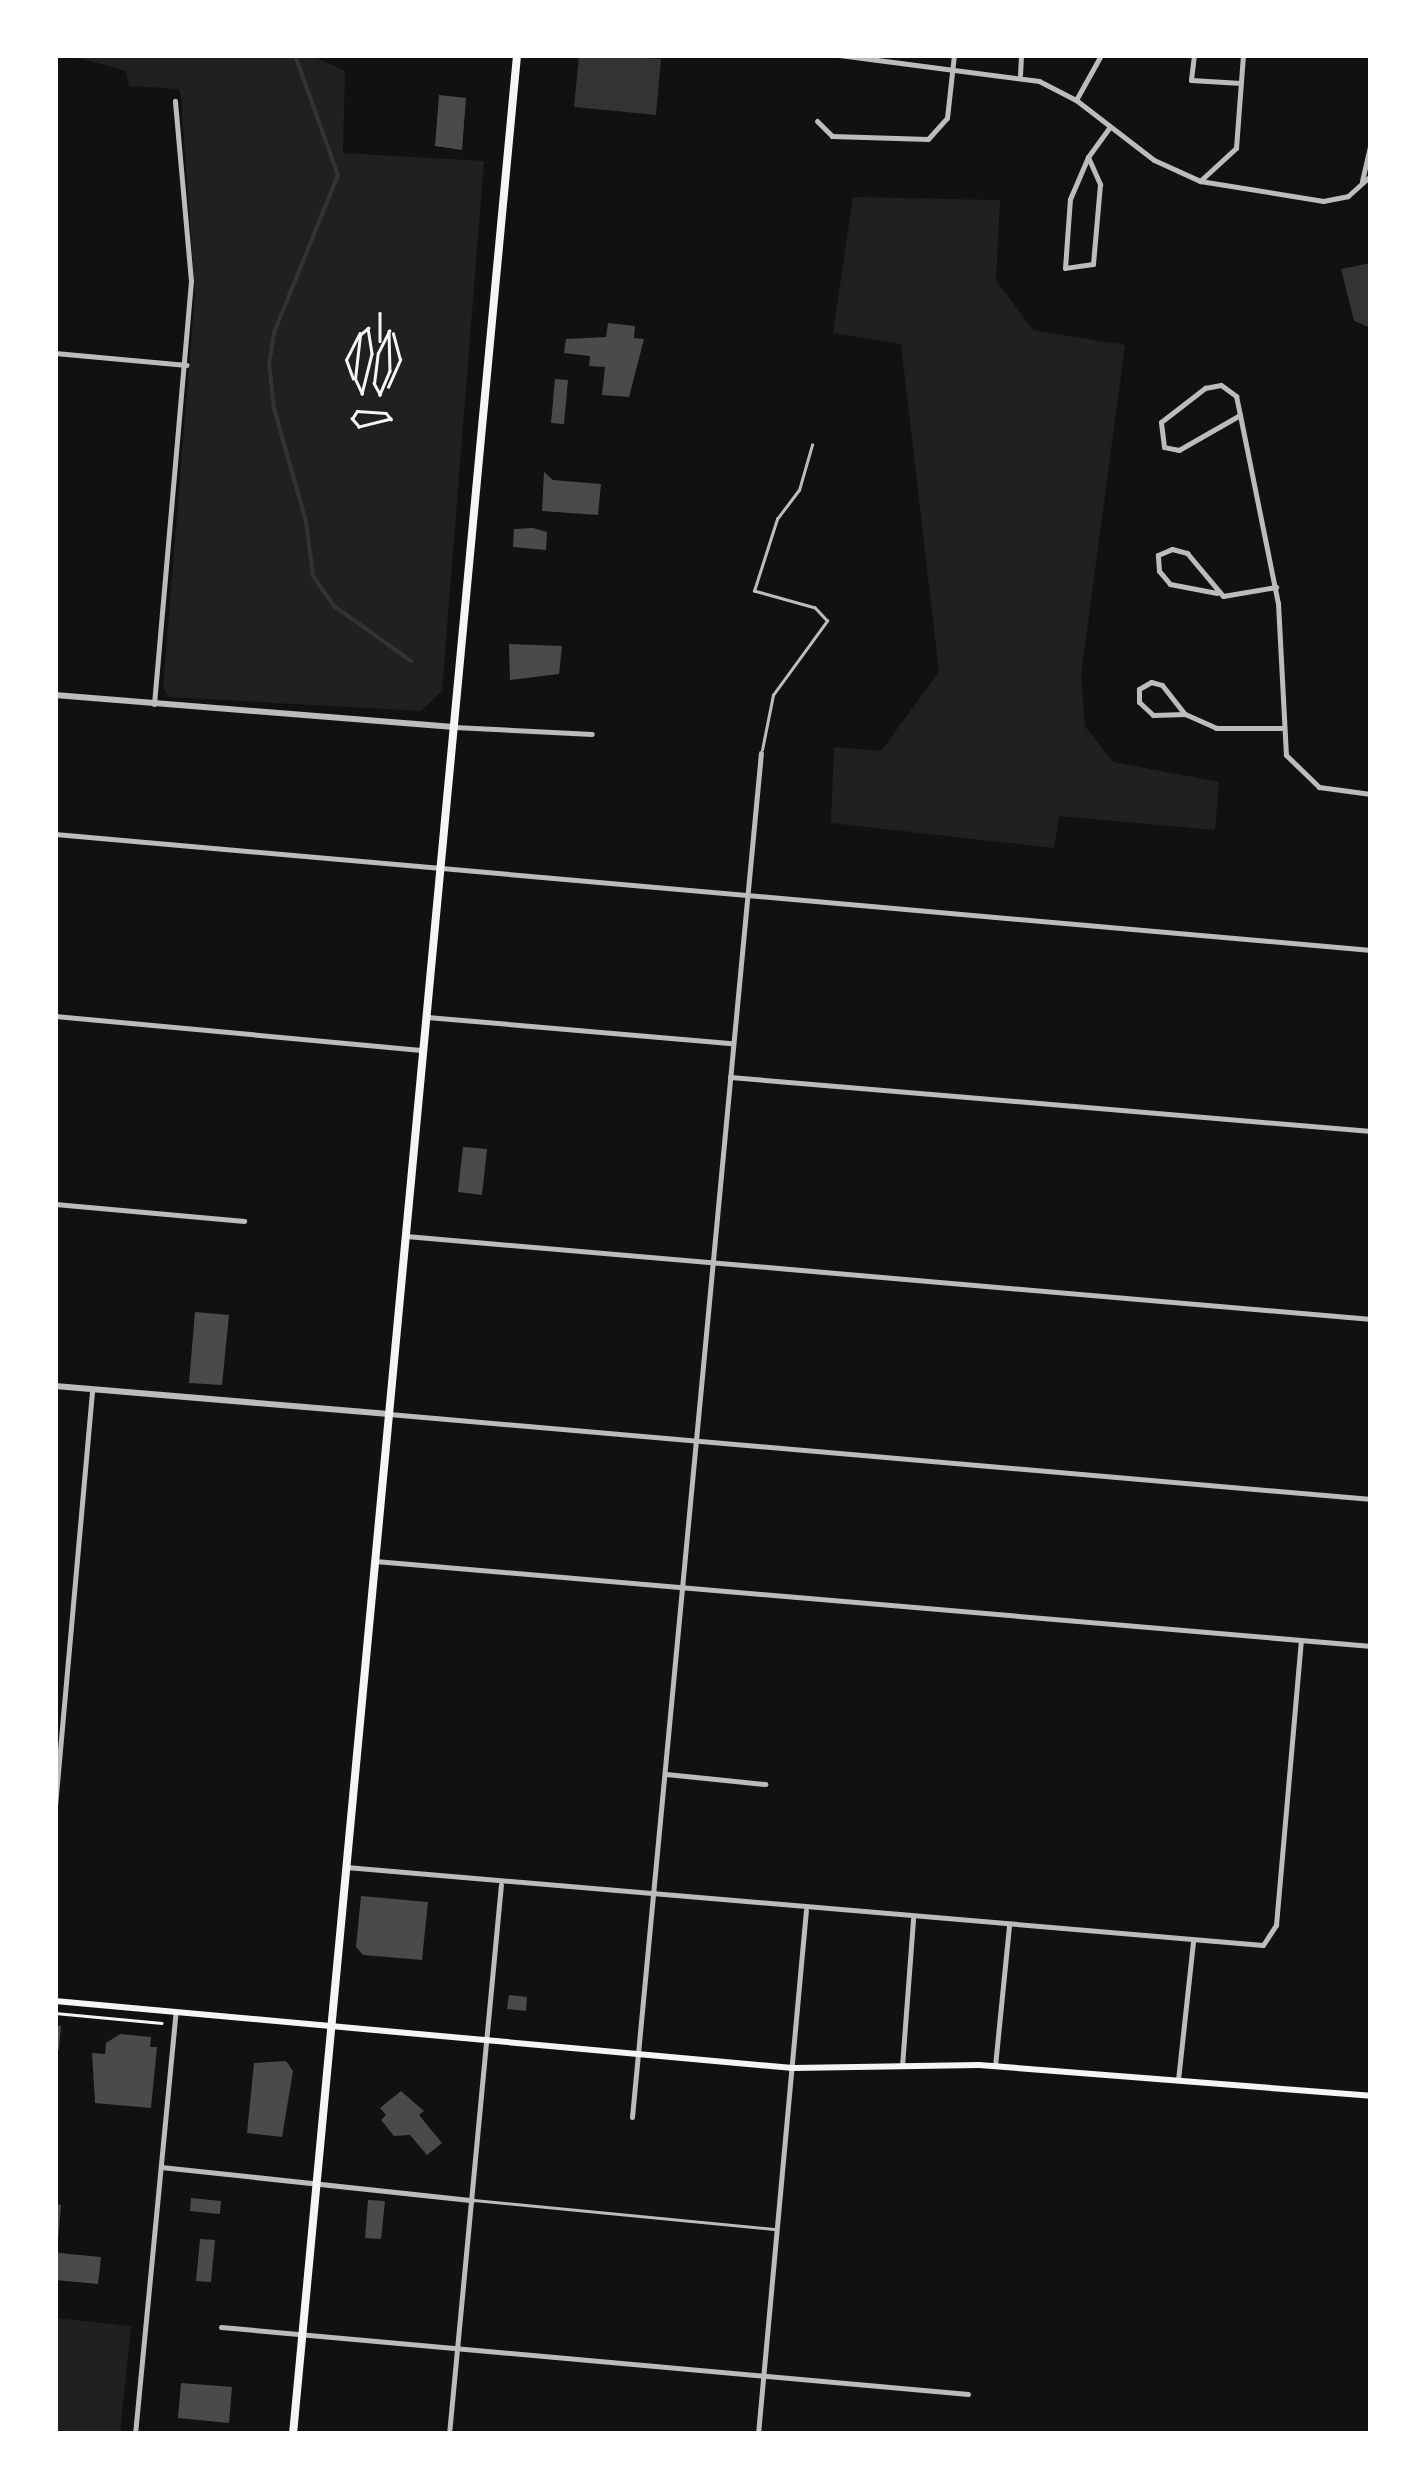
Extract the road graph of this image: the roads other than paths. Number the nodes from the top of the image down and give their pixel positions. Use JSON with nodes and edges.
{"nodes":[{"id":1,"x":517,"y":55,"type":"edge"},
{"id":2,"x":839,"y":55,"type":"edge"},
{"id":3,"x":954,"y":55,"type":"edge"},
{"id":4,"x":1021,"y":55,"type":"edge"},
{"id":5,"x":1101,"y":55,"type":"edge"},
{"id":6,"x":1194,"y":55,"type":"edge"},
{"id":7,"x":1243,"y":55,"type":"edge"},
{"id":8,"x":954,"y":66,"type":"junction"},
{"id":9,"x":1020,"y":75,"type":"junction"},
{"id":10,"x":1241,"y":84,"type":"junction"},
{"id":11,"x":1076,"y":100,"type":"junction"},
{"id":12,"x":175,"y":101,"type":"dead end"},
{"id":13,"x":817,"y":121,"type":"dead end"},
{"id":14,"x":1110,"y":127,"type":"junction"},
{"id":15,"x":1371,"y":142,"type":"edge"},
{"id":16,"x":1088,"y":157,"type":"junction"},
{"id":17,"x":1371,"y":175,"type":"edge"},
{"id":18,"x":1200,"y":181,"type":"junction"},
{"id":19,"x":1362,"y":184,"type":"junction"},
{"id":20,"x":55,"y":353,"type":"edge"},
{"id":21,"x":186,"y":365,"type":"junction"},
{"id":22,"x":1240,"y":415,"type":"junction"},
{"id":23,"x":812,"y":444,"type":"dead end"},
{"id":24,"x":1276,"y":587,"type":"junction"},
{"id":25,"x":1217,"y":593,"type":"junction"},
{"id":26,"x":55,"y":695,"type":"edge"},
{"id":27,"x":154,"y":704,"type":"junction"},
{"id":28,"x":1185,"y":714,"type":"junction"},
{"id":29,"x":454,"y":727,"type":"junction"},
{"id":30,"x":1281,"y":728,"type":"junction"},
{"id":31,"x":592,"y":734,"type":"dead end"},
{"id":32,"x":761,"y":754,"type":"joint"},
{"id":33,"x":1371,"y":794,"type":"edge"},
{"id":34,"x":55,"y":834,"type":"edge"},
{"id":35,"x":441,"y":870,"type":"junction"},
{"id":36,"x":748,"y":896,"type":"junction"},
{"id":37,"x":1371,"y":950,"type":"edge"},
{"id":38,"x":55,"y":1016,"type":"edge"},
{"id":39,"x":426,"y":1017,"type":"junction"},
{"id":40,"x":734,"y":1044,"type":"junction"},
{"id":41,"x":423,"y":1050,"type":"junction"},
{"id":42,"x":730,"y":1076,"type":"junction"},
{"id":43,"x":1371,"y":1131,"type":"edge"},
{"id":44,"x":55,"y":1204,"type":"edge"},
{"id":45,"x":244,"y":1220,"type":"dead end"},
{"id":46,"x":406,"y":1236,"type":"junction"},
{"id":47,"x":714,"y":1262,"type":"junction"},
{"id":48,"x":1371,"y":1319,"type":"edge"},
{"id":49,"x":55,"y":1386,"type":"edge"},
{"id":50,"x":92,"y":1390,"type":"junction"},
{"id":51,"x":389,"y":1414,"type":"junction"},
{"id":52,"x":698,"y":1441,"type":"junction"},
{"id":53,"x":1371,"y":1498,"type":"edge"},
{"id":54,"x":375,"y":1562,"type":"junction"},
{"id":55,"x":684,"y":1588,"type":"junction"},
{"id":56,"x":1302,"y":1640,"type":"junction"},
{"id":57,"x":1371,"y":1646,"type":"edge"},
{"id":58,"x":666,"y":1774,"type":"junction"},
{"id":59,"x":765,"y":1784,"type":"dead end"},
{"id":60,"x":55,"y":1806,"type":"edge"},
{"id":61,"x":346,"y":1867,"type":"junction"},
{"id":62,"x":501,"y":1884,"type":"junction"},
{"id":63,"x":654,"y":1896,"type":"junction"},
{"id":64,"x":806,"y":1910,"type":"junction"},
{"id":65,"x":913,"y":1918,"type":"junction"},
{"id":66,"x":1009,"y":1926,"type":"junction"},
{"id":67,"x":1194,"y":1942,"type":"junction"},
{"id":68,"x":55,"y":2001,"type":"edge"},
{"id":69,"x":176,"y":2012,"type":"junction"},
{"id":70,"x":332,"y":2028,"type":"junction"},
{"id":71,"x":486,"y":2040,"type":"junction"},
{"id":72,"x":640,"y":2054,"type":"junction"},
{"id":73,"x":902,"y":2066,"type":"junction"},
{"id":74,"x":994,"y":2066,"type":"junction"},
{"id":75,"x":793,"y":2068,"type":"junction"},
{"id":76,"x":1178,"y":2080,"type":"junction"},
{"id":77,"x":1371,"y":2096,"type":"edge"},
{"id":78,"x":632,"y":2118,"type":"dead end"},
{"id":79,"x":162,"y":2168,"type":"junction"},
{"id":80,"x":318,"y":2184,"type":"junction"},
{"id":81,"x":472,"y":2200,"type":"junction"},
{"id":82,"x":778,"y":2229,"type":"junction"},
{"id":83,"x":221,"y":2327,"type":"dead end"},
{"id":84,"x":303,"y":2334,"type":"junction"},
{"id":85,"x":458,"y":2349,"type":"junction"},
{"id":86,"x":763,"y":2376,"type":"junction"},
{"id":87,"x":968,"y":2394,"type":"dead end"},
{"id":88,"x":135,"y":2434,"type":"edge"},
{"id":89,"x":293,"y":2434,"type":"edge"},
{"id":90,"x":449,"y":2434,"type":"edge"},
{"id":91,"x":758,"y":2434,"type":"edge"}],
"edges":[{"from":1,"to":29,"type":"highway"},
{"from":2,"to":8,"type":"street"},
{"from":3,"to":8,"type":"street"},
{"from":4,"to":9,"type":"street"},
{"from":5,"to":11,"type":"street"},
{"from":6,"to":10,"type":"street"},
{"from":7,"to":10,"type":"street"},
{"from":8,"to":9,"type":"street"},
{"from":8,"to":13,"type":"street"},
{"from":9,"to":11,"type":"street"},
{"from":10,"to":18,"type":"street"},
{"from":11,"to":14,"type":"street"},
{"from":12,"to":21,"type":"street"},
{"from":14,"to":16,"type":"street"},
{"from":14,"to":18,"type":"street"},
{"from":15,"to":19,"type":"street"},
{"from":16,"to":16,"type":"street"},
{"from":17,"to":19,"type":"street"},
{"from":18,"to":19,"type":"street"},
{"from":20,"to":21,"type":"street"},
{"from":21,"to":27,"type":"street"},
{"from":22,"to":22,"type":"street"},
{"from":22,"to":24,"type":"street"},
{"from":23,"to":32,"type":"lane"},
{"from":24,"to":25,"type":"street"},
{"from":24,"to":30,"type":"street"},
{"from":25,"to":25,"type":"street"},
{"from":26,"to":27,"type":"street"},
{"from":27,"to":29,"type":"street"},
{"from":28,"to":28,"type":"street"},
{"from":28,"to":30,"type":"street"},
{"from":29,"to":31,"type":"street"},
{"from":29,"to":35,"type":"highway"},
{"from":30,"to":33,"type":"street"},
{"from":32,"to":36,"type":"street"},
{"from":34,"to":35,"type":"street"},
{"from":35,"to":36,"type":"street"},
{"from":35,"to":39,"type":"highway"},
{"from":36,"to":37,"type":"street"},
{"from":36,"to":40,"type":"street"},
{"from":38,"to":41,"type":"street"},
{"from":39,"to":40,"type":"street"},
{"from":39,"to":41,"type":"highway"},
{"from":40,"to":42,"type":"street"},
{"from":41,"to":46,"type":"highway"},
{"from":42,"to":43,"type":"street"},
{"from":42,"to":47,"type":"street"},
{"from":44,"to":45,"type":"street"},
{"from":46,"to":47,"type":"street"},
{"from":46,"to":51,"type":"highway"},
{"from":47,"to":48,"type":"street"},
{"from":47,"to":52,"type":"street"},
{"from":49,"to":50,"type":"street"},
{"from":50,"to":51,"type":"street"},
{"from":50,"to":60,"type":"street"},
{"from":51,"to":52,"type":"street"},
{"from":51,"to":54,"type":"highway"},
{"from":52,"to":53,"type":"street"},
{"from":52,"to":55,"type":"street"},
{"from":54,"to":55,"type":"street"},
{"from":54,"to":61,"type":"highway"},
{"from":55,"to":56,"type":"street"},
{"from":55,"to":58,"type":"street"},
{"from":56,"to":57,"type":"street"},
{"from":56,"to":67,"type":"street"},
{"from":58,"to":59,"type":"street"},
{"from":58,"to":63,"type":"street"},
{"from":61,"to":62,"type":"street"},
{"from":61,"to":70,"type":"highway"},
{"from":62,"to":63,"type":"street"},
{"from":62,"to":71,"type":"street"},
{"from":63,"to":64,"type":"street"},
{"from":63,"to":72,"type":"street"},
{"from":64,"to":65,"type":"street"},
{"from":64,"to":75,"type":"street"},
{"from":65,"to":66,"type":"street"},
{"from":65,"to":73,"type":"street"},
{"from":66,"to":67,"type":"street"},
{"from":66,"to":74,"type":"street"},
{"from":67,"to":76,"type":"street"},
{"from":68,"to":69,"type":"main road"},
{"from":69,"to":70,"type":"main road"},
{"from":69,"to":79,"type":"street"},
{"from":70,"to":71,"type":"main road"},
{"from":70,"to":80,"type":"highway"},
{"from":71,"to":72,"type":"main road"},
{"from":71,"to":81,"type":"street"},
{"from":72,"to":75,"type":"main road"},
{"from":72,"to":78,"type":"street"},
{"from":73,"to":74,"type":"main road"},
{"from":73,"to":75,"type":"main road"},
{"from":74,"to":76,"type":"main road"},
{"from":75,"to":82,"type":"street"},
{"from":76,"to":77,"type":"main road"},
{"from":79,"to":80,"type":"street"},
{"from":79,"to":88,"type":"street"},
{"from":80,"to":81,"type":"street"},
{"from":80,"to":84,"type":"highway"},
{"from":81,"to":82,"type":"lane"},
{"from":81,"to":85,"type":"street"},
{"from":82,"to":86,"type":"street"},
{"from":83,"to":84,"type":"street"},
{"from":84,"to":85,"type":"street"},
{"from":84,"to":89,"type":"highway"},
{"from":85,"to":86,"type":"street"},
{"from":85,"to":90,"type":"street"},
{"from":86,"to":87,"type":"street"},
{"from":86,"to":91,"type":"street"}]}
